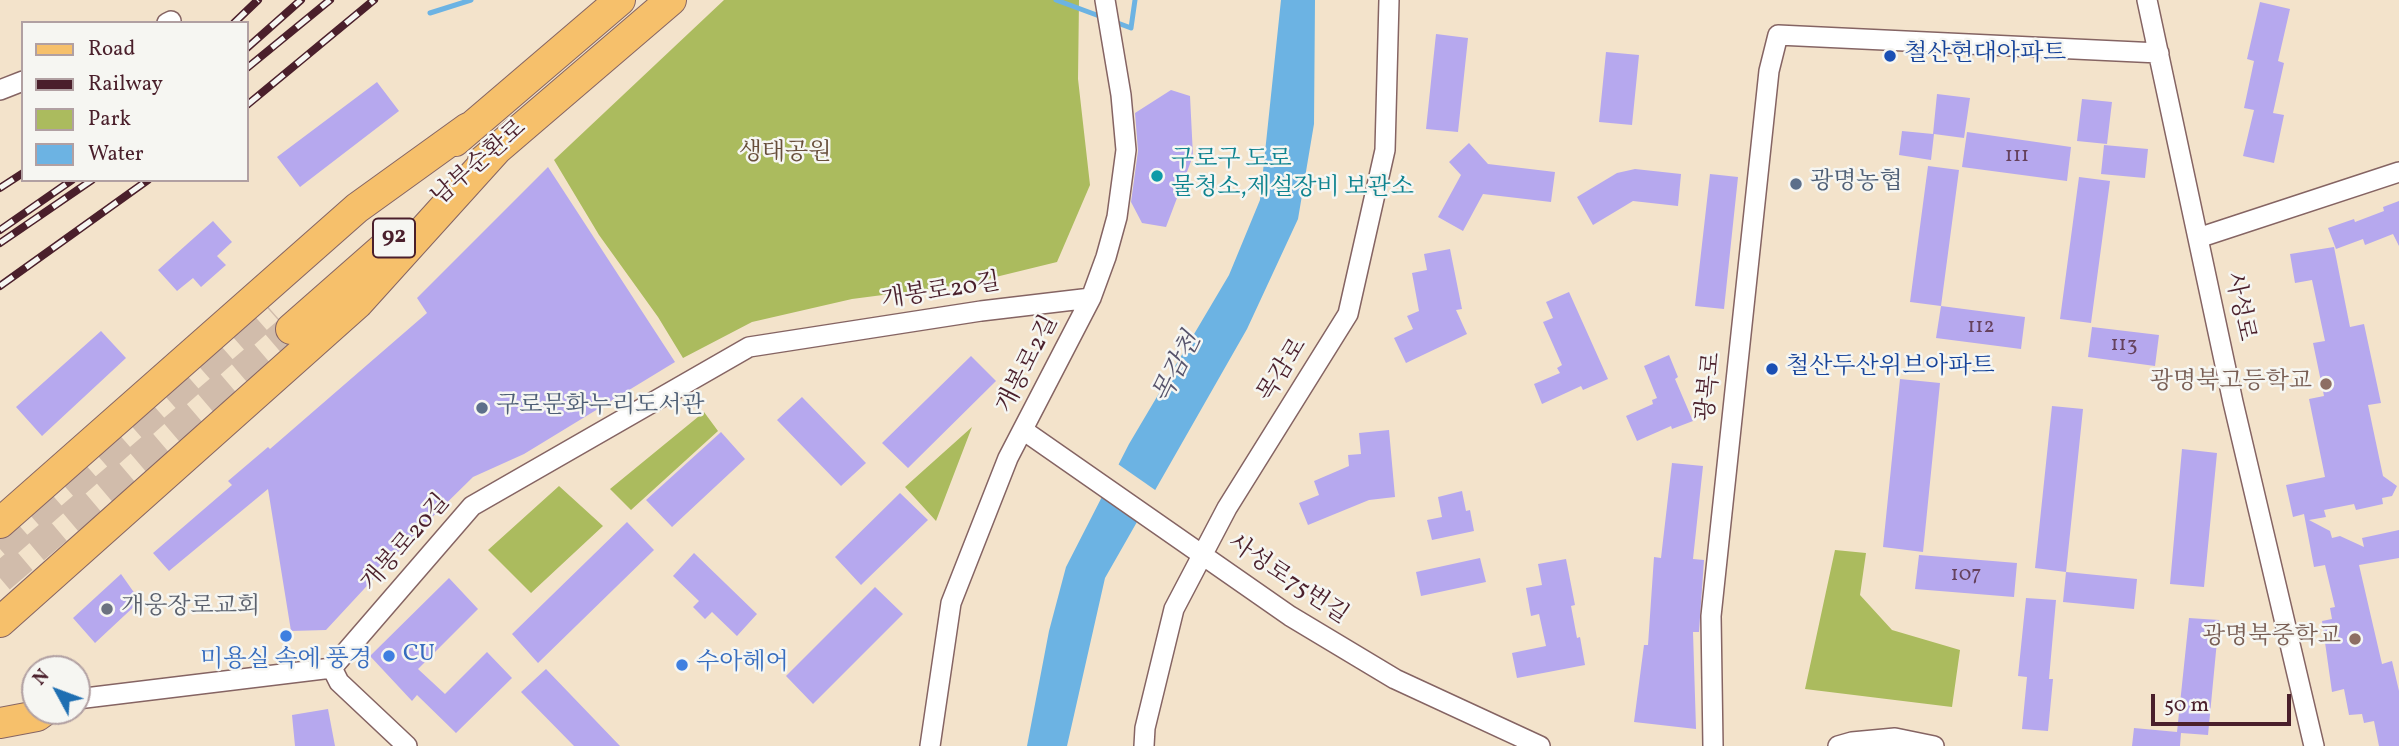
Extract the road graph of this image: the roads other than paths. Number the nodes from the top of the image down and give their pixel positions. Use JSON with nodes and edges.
{"nodes":[{"id":1,"x":620,"y":0,"type":"edge"},
{"id":2,"x":671,"y":0,"type":"edge"},
{"id":3,"x":1105,"y":0,"type":"edge"},
{"id":4,"x":1389,"y":0,"type":"edge"},
{"id":5,"x":2147,"y":0,"type":"edge"},
{"id":6,"x":2160,"y":53,"type":"junction"},
{"id":7,"x":21,"y":82,"type":"edge"},
{"id":8,"x":0,"y":90,"type":"edge"},
{"id":9,"x":468,"y":128,"type":"junction"},
{"id":10,"x":498,"y":148,"type":"junction"},
{"id":11,"x":2399,"y":172,"type":"edge"},
{"id":12,"x":2198,"y":238,"type":"junction"},
{"id":13,"x":1091,"y":298,"type":"junction"},
{"id":14,"x":1023,"y":430,"type":"junction"},
{"id":15,"x":0,"y":523,"type":"edge"},
{"id":16,"x":1195,"y":548,"type":"junction"},
{"id":17,"x":0,"y":622,"type":"edge"},
{"id":18,"x":332,"y":668,"type":"junction"},
{"id":19,"x":91,"y":697,"type":"edge"},
{"id":20,"x":0,"y":705,"type":"edge"},
{"id":21,"x":21,"y":707,"type":"edge"},
{"id":22,"x":21,"y":719,"type":"edge"},
{"id":23,"x":0,"y":723,"type":"edge"},
{"id":24,"x":407,"y":746,"type":"edge"},
{"id":25,"x":930,"y":746,"type":"edge"},
{"id":26,"x":1144,"y":746,"type":"edge"},
{"id":27,"x":1540,"y":746,"type":"edge"},
{"id":28,"x":1713,"y":746,"type":"edge"},
{"id":29,"x":1838,"y":746,"type":"edge"},
{"id":30,"x":1934,"y":746,"type":"edge"},
{"id":31,"x":2314,"y":746,"type":"edge"}],
"edges":[{"from":1,"to":9,"type":"main road","name":"남부순환로","number":"92"},
{"from":2,"to":10,"type":"main road","name":"남부순환로","number":"92"},
{"from":3,"to":13,"type":"street","name":"개봉로2길"},
{"from":4,"to":16,"type":"street","name":"목감로"},
{"from":5,"to":6,"type":"street","name":"사성로"},
{"from":6,"to":12,"type":"street","name":"사성로"},
{"from":6,"to":28,"type":"street","name":"광복로"},
{"from":7,"to":8,"type":"street"},
{"from":9,"to":10,"type":"main road","name":"남부순환로","number":"92"},
{"from":9,"to":15,"type":"main road"},
{"from":10,"to":17,"type":"main road"},
{"from":11,"to":12,"type":"street"},
{"from":12,"to":31,"type":"street","name":"사성로"},
{"from":13,"to":14,"type":"street","name":"개봉로2길"},
{"from":13,"to":18,"type":"street","name":"개봉로20길"},
{"from":14,"to":16,"type":"street","name":"사성로75번길"},
{"from":14,"to":25,"type":"street","name":"개봉로2길"},
{"from":16,"to":26,"type":"street","name":"목감로"},
{"from":16,"to":27,"type":"street","name":"사성로75번길"},
{"from":18,"to":19,"type":"street"},
{"from":18,"to":24,"type":"street"},
{"from":20,"to":21,"type":"street"},
{"from":22,"to":23,"type":"main road"},
{"from":29,"to":30,"type":"street"}]}
